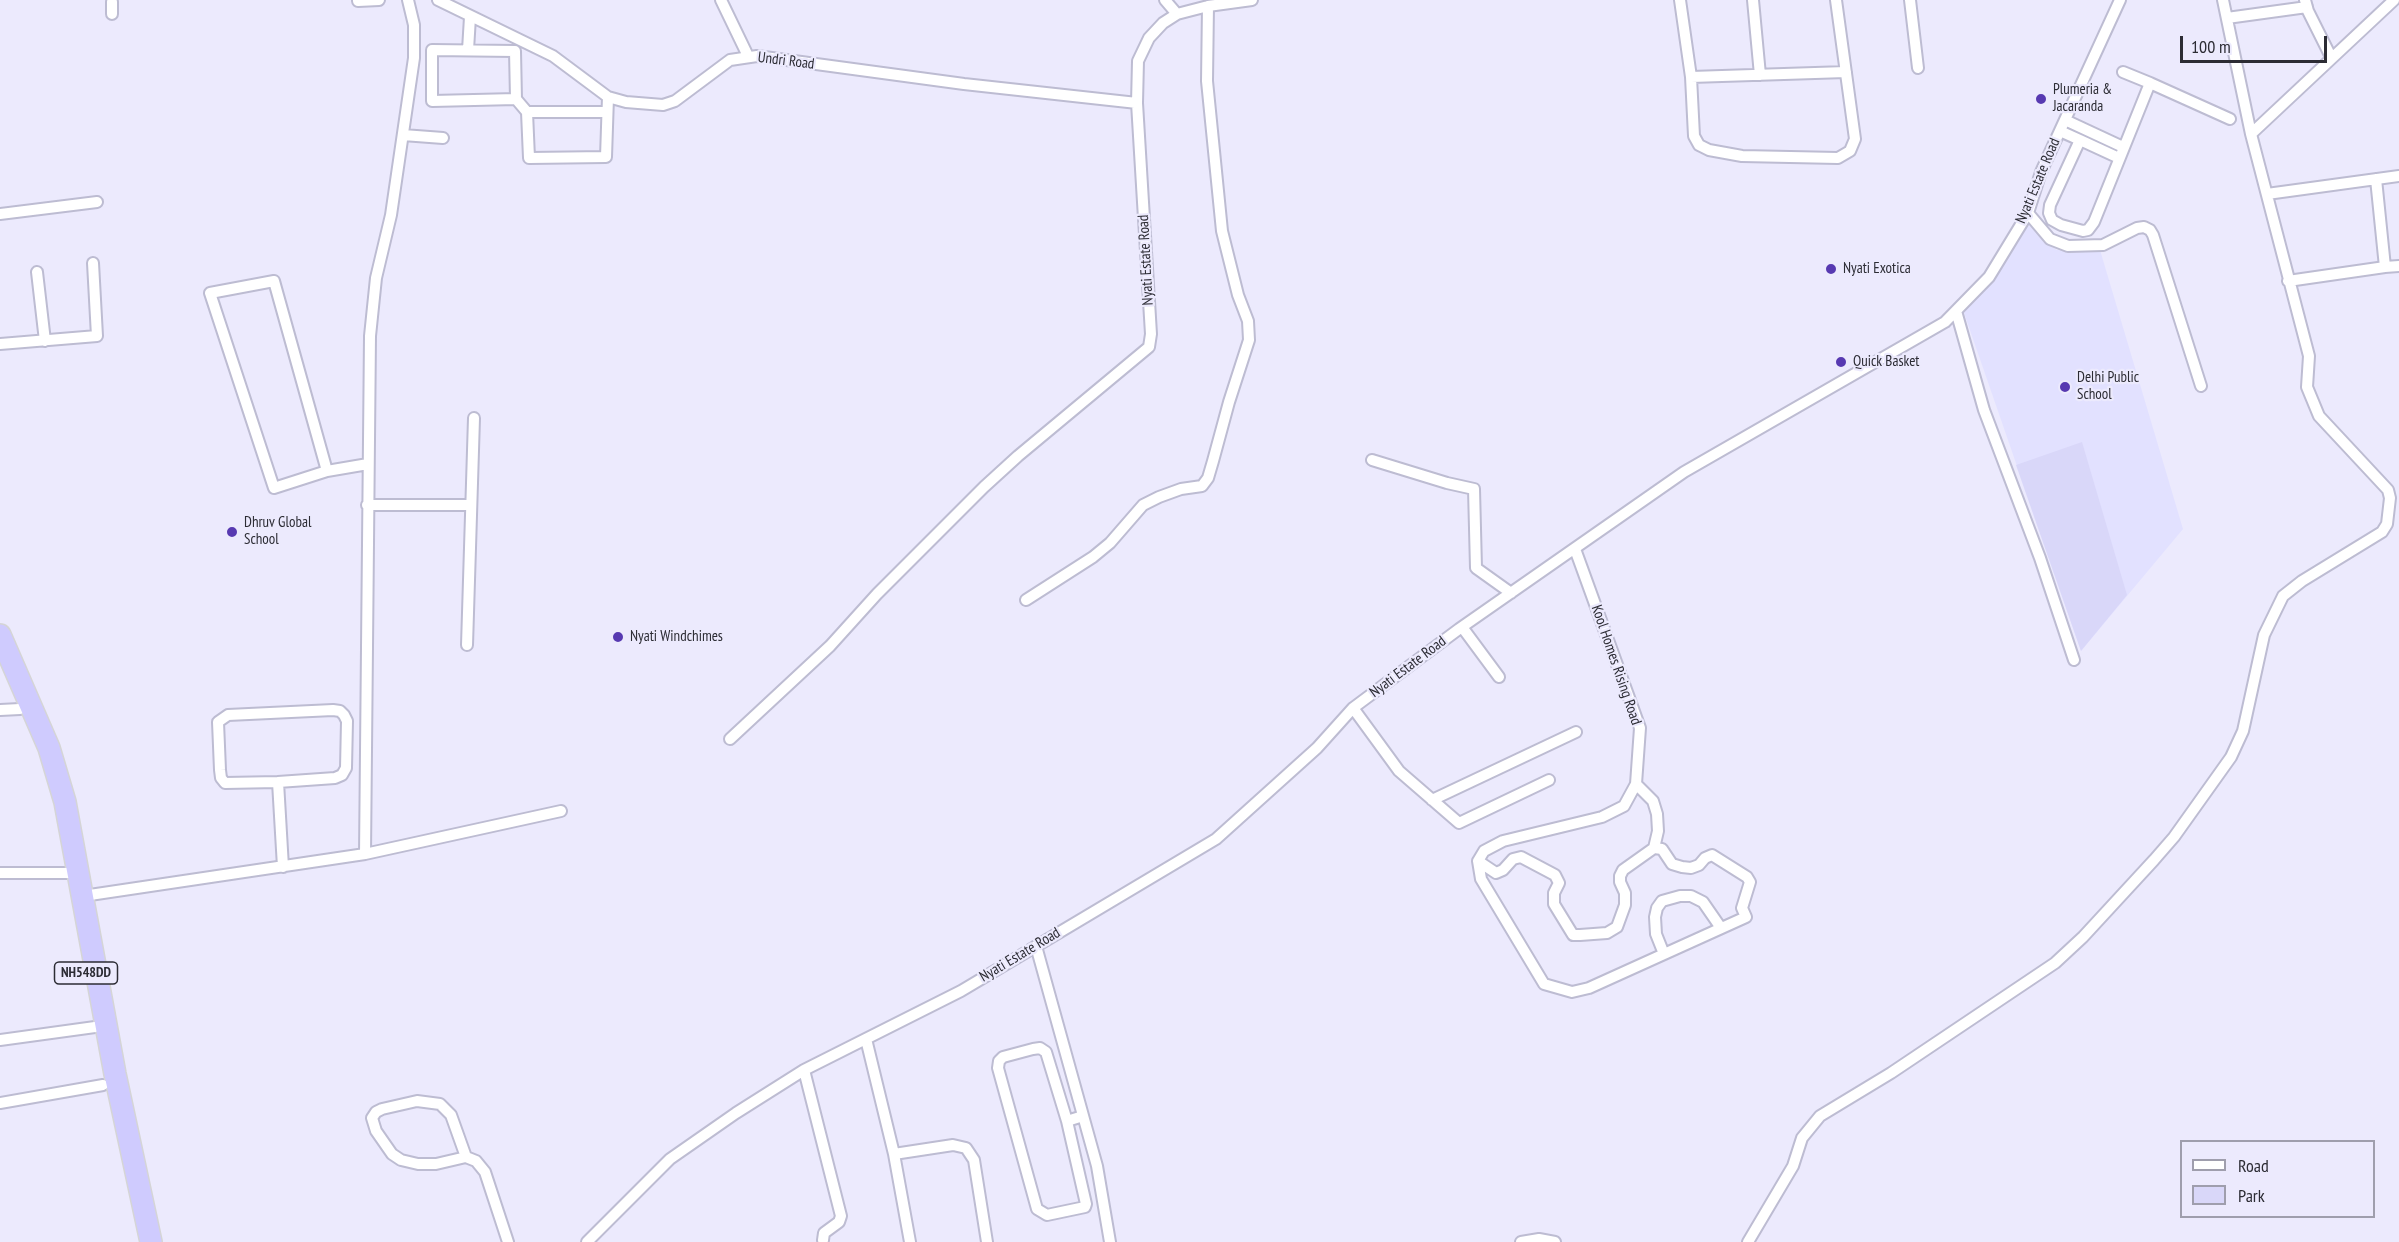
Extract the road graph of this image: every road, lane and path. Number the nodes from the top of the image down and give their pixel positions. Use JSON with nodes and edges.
{"nodes":[{"id":1,"x":380,"y":0,"type":"edge"},
{"id":2,"x":408,"y":0,"type":"edge"},
{"id":3,"x":438,"y":0,"type":"edge"},
{"id":4,"x":721,"y":0,"type":"edge"},
{"id":5,"x":1165,"y":0,"type":"edge"},
{"id":6,"x":1252,"y":0,"type":"edge"},
{"id":7,"x":1680,"y":0,"type":"edge"},
{"id":8,"x":1753,"y":0,"type":"edge"},
{"id":9,"x":1836,"y":0,"type":"edge"},
{"id":10,"x":1910,"y":0,"type":"edge"},
{"id":11,"x":2120,"y":0,"type":"edge"},
{"id":12,"x":2223,"y":0,"type":"edge"},
{"id":13,"x":2394,"y":0,"type":"edge"},
{"id":14,"x":358,"y":1,"type":"edge"},
{"id":15,"x":2306,"y":4,"type":"edge"},
{"id":16,"x":1208,"y":6,"type":"junction"},
{"id":17,"x":1177,"y":14,"type":"junction"},
{"id":18,"x":470,"y":17,"type":"junction"},
{"id":19,"x":2226,"y":18,"type":"junction"},
{"id":20,"x":468,"y":50,"type":"junction"},
{"id":21,"x":748,"y":56,"type":"junction"},
{"id":22,"x":2331,"y":57,"type":"junction"},
{"id":23,"x":1918,"y":68,"type":"dead end"},
{"id":24,"x":1845,"y":72,"type":"junction"},
{"id":25,"x":2123,"y":72,"type":"dead end"},
{"id":26,"x":1760,"y":75,"type":"junction"},
{"id":27,"x":1691,"y":76,"type":"junction"},
{"id":28,"x":2150,"y":83,"type":"junction"},
{"id":29,"x":608,"y":97,"type":"junction"},
{"id":30,"x":516,"y":99,"type":"junction"},
{"id":31,"x":1137,"y":103,"type":"junction"},
{"id":32,"x":527,"y":112,"type":"junction"},
{"id":33,"x":606,"y":112,"type":"junction"},
{"id":34,"x":2230,"y":119,"type":"dead end"},
{"id":35,"x":2065,"y":120,"type":"junction"},
{"id":36,"x":2060,"y":130,"type":"junction"},
{"id":37,"x":2251,"y":134,"type":"junction"},
{"id":38,"x":403,"y":135,"type":"junction"},
{"id":39,"x":443,"y":138,"type":"dead end"},
{"id":40,"x":2080,"y":140,"type":"junction"},
{"id":41,"x":2123,"y":147,"type":"junction"},
{"id":42,"x":2119,"y":158,"type":"junction"},
{"id":43,"x":2399,"y":176,"type":"edge"},
{"id":44,"x":2376,"y":179,"type":"junction"},
{"id":45,"x":2267,"y":194,"type":"junction"},
{"id":46,"x":97,"y":202,"type":"dead end"},
{"id":47,"x":2028,"y":213,"type":"junction"},
{"id":48,"x":0,"y":214,"type":"edge"},
{"id":49,"x":93,"y":263,"type":"dead end"},
{"id":50,"x":2399,"y":266,"type":"edge"},
{"id":51,"x":2385,"y":267,"type":"junction"},
{"id":52,"x":37,"y":272,"type":"dead end"},
{"id":53,"x":2288,"y":281,"type":"junction"},
{"id":54,"x":1956,"y":311,"type":"junction"},
{"id":55,"x":45,"y":341,"type":"junction"},
{"id":56,"x":0,"y":344,"type":"edge"},
{"id":57,"x":2200,"y":386,"type":"dead end"},
{"id":58,"x":474,"y":418,"type":"dead end"},
{"id":59,"x":1372,"y":460,"type":"dead end"},
{"id":60,"x":368,"y":464,"type":"junction"},
{"id":61,"x":327,"y":471,"type":"junction"},
{"id":62,"x":367,"y":505,"type":"junction"},
{"id":63,"x":471,"y":505,"type":"junction"},
{"id":64,"x":1575,"y":549,"type":"junction"},
{"id":65,"x":1511,"y":593,"type":"junction"},
{"id":66,"x":1026,"y":600,"type":"dead end"},
{"id":67,"x":1462,"y":627,"type":"junction"},
{"id":68,"x":0,"y":635,"type":"edge"},
{"id":69,"x":467,"y":645,"type":"dead end"},
{"id":70,"x":2074,"y":660,"type":"dead end"},
{"id":71,"x":0,"y":663,"type":"edge"},
{"id":72,"x":1499,"y":676,"type":"dead end"},
{"id":73,"x":1353,"y":708,"type":"junction"},
{"id":74,"x":10,"y":709,"type":"edge"},
{"id":75,"x":1576,"y":732,"type":"dead end"},
{"id":76,"x":730,"y":739,"type":"dead end"},
{"id":77,"x":1549,"y":780,"type":"dead end"},
{"id":78,"x":278,"y":782,"type":"junction"},
{"id":79,"x":1636,"y":784,"type":"junction"},
{"id":80,"x":1432,"y":800,"type":"junction"},
{"id":81,"x":561,"y":811,"type":"dead end"},
{"id":82,"x":1654,"y":848,"type":"junction"},
{"id":83,"x":365,"y":854,"type":"junction"},
{"id":84,"x":1479,"y":861,"type":"junction"},
{"id":85,"x":283,"y":867,"type":"junction"},
{"id":86,"x":0,"y":873,"type":"edge"},
{"id":87,"x":70,"y":873,"type":"junction"},
{"id":88,"x":83,"y":896,"type":"junction"},
{"id":89,"x":1721,"y":928,"type":"junction"},
{"id":90,"x":1036,"y":946,"type":"junction"},
{"id":91,"x":1664,"y":954,"type":"junction"},
{"id":92,"x":95,"y":1027,"type":"junction"},
{"id":93,"x":866,"y":1039,"type":"junction"},
{"id":94,"x":0,"y":1040,"type":"edge"},
{"id":95,"x":804,"y":1070,"type":"junction"},
{"id":96,"x":103,"y":1085,"type":"junction"},
{"id":97,"x":0,"y":1103,"type":"edge"},
{"id":98,"x":1083,"y":1116,"type":"junction"},
{"id":99,"x":1067,"y":1121,"type":"junction"},
{"id":100,"x":894,"y":1154,"type":"junction"},
{"id":101,"x":465,"y":1157,"type":"junction"},
{"id":102,"x":823,"y":1240,"type":"dead end"},
{"id":103,"x":140,"y":1242,"type":"edge"},
{"id":104,"x":151,"y":1242,"type":"edge"},
{"id":105,"x":508,"y":1242,"type":"edge"},
{"id":106,"x":587,"y":1242,"type":"edge"},
{"id":107,"x":910,"y":1242,"type":"edge"},
{"id":108,"x":987,"y":1242,"type":"edge"},
{"id":109,"x":1110,"y":1242,"type":"edge"},
{"id":110,"x":1521,"y":1242,"type":"edge"},
{"id":111,"x":1555,"y":1242,"type":"edge"},
{"id":112,"x":1748,"y":1242,"type":"edge"}],
"edges":[{"from":1,"to":14,"type":"street"},
{"from":2,"to":38,"type":"street"},
{"from":3,"to":18,"type":"street","name":"Undri Road"},
{"from":4,"to":21,"type":"street"},
{"from":5,"to":17,"type":"street"},
{"from":6,"to":16,"type":"street","name":"Nyati Estate Road"},
{"from":7,"to":27,"type":"street"},
{"from":8,"to":26,"type":"street"},
{"from":9,"to":24,"type":"street"},
{"from":10,"to":23,"type":"street"},
{"from":11,"to":35,"type":"street","name":"Nyati Estate Road"},
{"from":12,"to":19,"type":"street"},
{"from":13,"to":22,"type":"street"},
{"from":15,"to":19,"type":"street"},
{"from":15,"to":22,"type":"street"},
{"from":16,"to":17,"type":"street","name":"Nyati Estate Road"},
{"from":16,"to":66,"type":"street"},
{"from":17,"to":31,"type":"street","name":"Nyati Estate Road"},
{"from":18,"to":20,"type":"street"},
{"from":18,"to":29,"type":"street","name":"Undri Road"},
{"from":19,"to":37,"type":"street"},
{"from":20,"to":30,"type":"street"},
{"from":20,"to":30,"type":"street"},
{"from":21,"to":29,"type":"street","name":"Undri Road"},
{"from":21,"to":31,"type":"street","name":"Undri Road"},
{"from":22,"to":37,"type":"street"},
{"from":24,"to":26,"type":"street"},
{"from":24,"to":27,"type":"street"},
{"from":25,"to":28,"type":"street"},
{"from":26,"to":27,"type":"street"},
{"from":28,"to":34,"type":"street"},
{"from":28,"to":41,"type":"street"},
{"from":29,"to":33,"type":"street"},
{"from":30,"to":32,"type":"street"},
{"from":31,"to":76,"type":"street","name":"Nyati Estate Road"},
{"from":32,"to":33,"type":"street"},
{"from":32,"to":33,"type":"street"},
{"from":35,"to":36,"type":"street","name":"Nyati Estate Road"},
{"from":35,"to":41,"type":"street"},
{"from":36,"to":40,"type":"street"},
{"from":36,"to":47,"type":"street","name":"Nyati Estate Road"},
{"from":37,"to":45,"type":"street"},
{"from":38,"to":39,"type":"street"},
{"from":38,"to":60,"type":"street"},
{"from":40,"to":42,"type":"street"},
{"from":40,"to":42,"type":"street"},
{"from":41,"to":42,"type":"street"},
{"from":43,"to":44,"type":"street"},
{"from":44,"to":45,"type":"street"},
{"from":44,"to":51,"type":"street"},
{"from":45,"to":53,"type":"street"},
{"from":46,"to":48,"type":"street"},
{"from":47,"to":54,"type":"street","name":"Nyati Estate Road"},
{"from":47,"to":57,"type":"street"},
{"from":49,"to":55,"type":"street"},
{"from":50,"to":51,"type":"street"},
{"from":51,"to":53,"type":"street"},
{"from":52,"to":55,"type":"street"},
{"from":53,"to":112,"type":"street"},
{"from":54,"to":64,"type":"street","name":"Nyati Estate Road"},
{"from":54,"to":70,"type":"street"},
{"from":55,"to":56,"type":"street"},
{"from":58,"to":63,"type":"street"},
{"from":59,"to":65,"type":"street"},
{"from":60,"to":61,"type":"street"},
{"from":60,"to":62,"type":"street"},
{"from":61,"to":61,"type":"street"},
{"from":62,"to":63,"type":"street"},
{"from":62,"to":83,"type":"street"},
{"from":63,"to":69,"type":"street"},
{"from":64,"to":65,"type":"street","name":"Nyati Estate Road"},
{"from":64,"to":79,"type":"street","name":"Kool Homes Rising Road"},
{"from":65,"to":67,"type":"street","name":"Nyati Estate Road"},
{"from":67,"to":72,"type":"street"},
{"from":67,"to":73,"type":"street","name":"Nyati Estate Road"},
{"from":68,"to":88,"type":"highway","number":"NH548DD"},
{"from":71,"to":74,"type":"highway","number":"NH548DD"},
{"from":73,"to":80,"type":"street"},
{"from":73,"to":90,"type":"street","name":"Nyati Estate Road"},
{"from":74,"to":87,"type":"highway","number":"NH548DD"},
{"from":75,"to":80,"type":"street"},
{"from":77,"to":80,"type":"street"},
{"from":78,"to":78,"type":"street"},
{"from":78,"to":85,"type":"street"},
{"from":79,"to":82,"type":"street"},
{"from":79,"to":84,"type":"street"},
{"from":81,"to":83,"type":"street"},
{"from":82,"to":84,"type":"street"},
{"from":82,"to":89,"type":"street"},
{"from":83,"to":85,"type":"street"},
{"from":84,"to":91,"type":"street"},
{"from":85,"to":88,"type":"street"},
{"from":86,"to":87,"type":"street"},
{"from":87,"to":92,"type":"highway","number":"NH548DD"},
{"from":88,"to":104,"type":"highway","number":"NH548DD"},
{"from":89,"to":91,"type":"street"},
{"from":89,"to":91,"type":"street"},
{"from":90,"to":93,"type":"street","name":"Nyati Estate Road"},
{"from":90,"to":98,"type":"street"},
{"from":92,"to":94,"type":"street"},
{"from":92,"to":96,"type":"highway","number":"NH548DD"},
{"from":93,"to":95,"type":"street","name":"Nyati Estate Road"},
{"from":93,"to":100,"type":"street"},
{"from":95,"to":102,"type":"street"},
{"from":95,"to":106,"type":"street","name":"Nyati Estate Road"},
{"from":96,"to":97,"type":"street"},
{"from":96,"to":103,"type":"highway","number":"NH548DD"},
{"from":98,"to":99,"type":"street"},
{"from":98,"to":109,"type":"street"},
{"from":99,"to":99,"type":"street"},
{"from":100,"to":107,"type":"street"},
{"from":100,"to":108,"type":"street"},
{"from":101,"to":101,"type":"street"},
{"from":101,"to":105,"type":"street"},
{"from":110,"to":111,"type":"street"}]}
